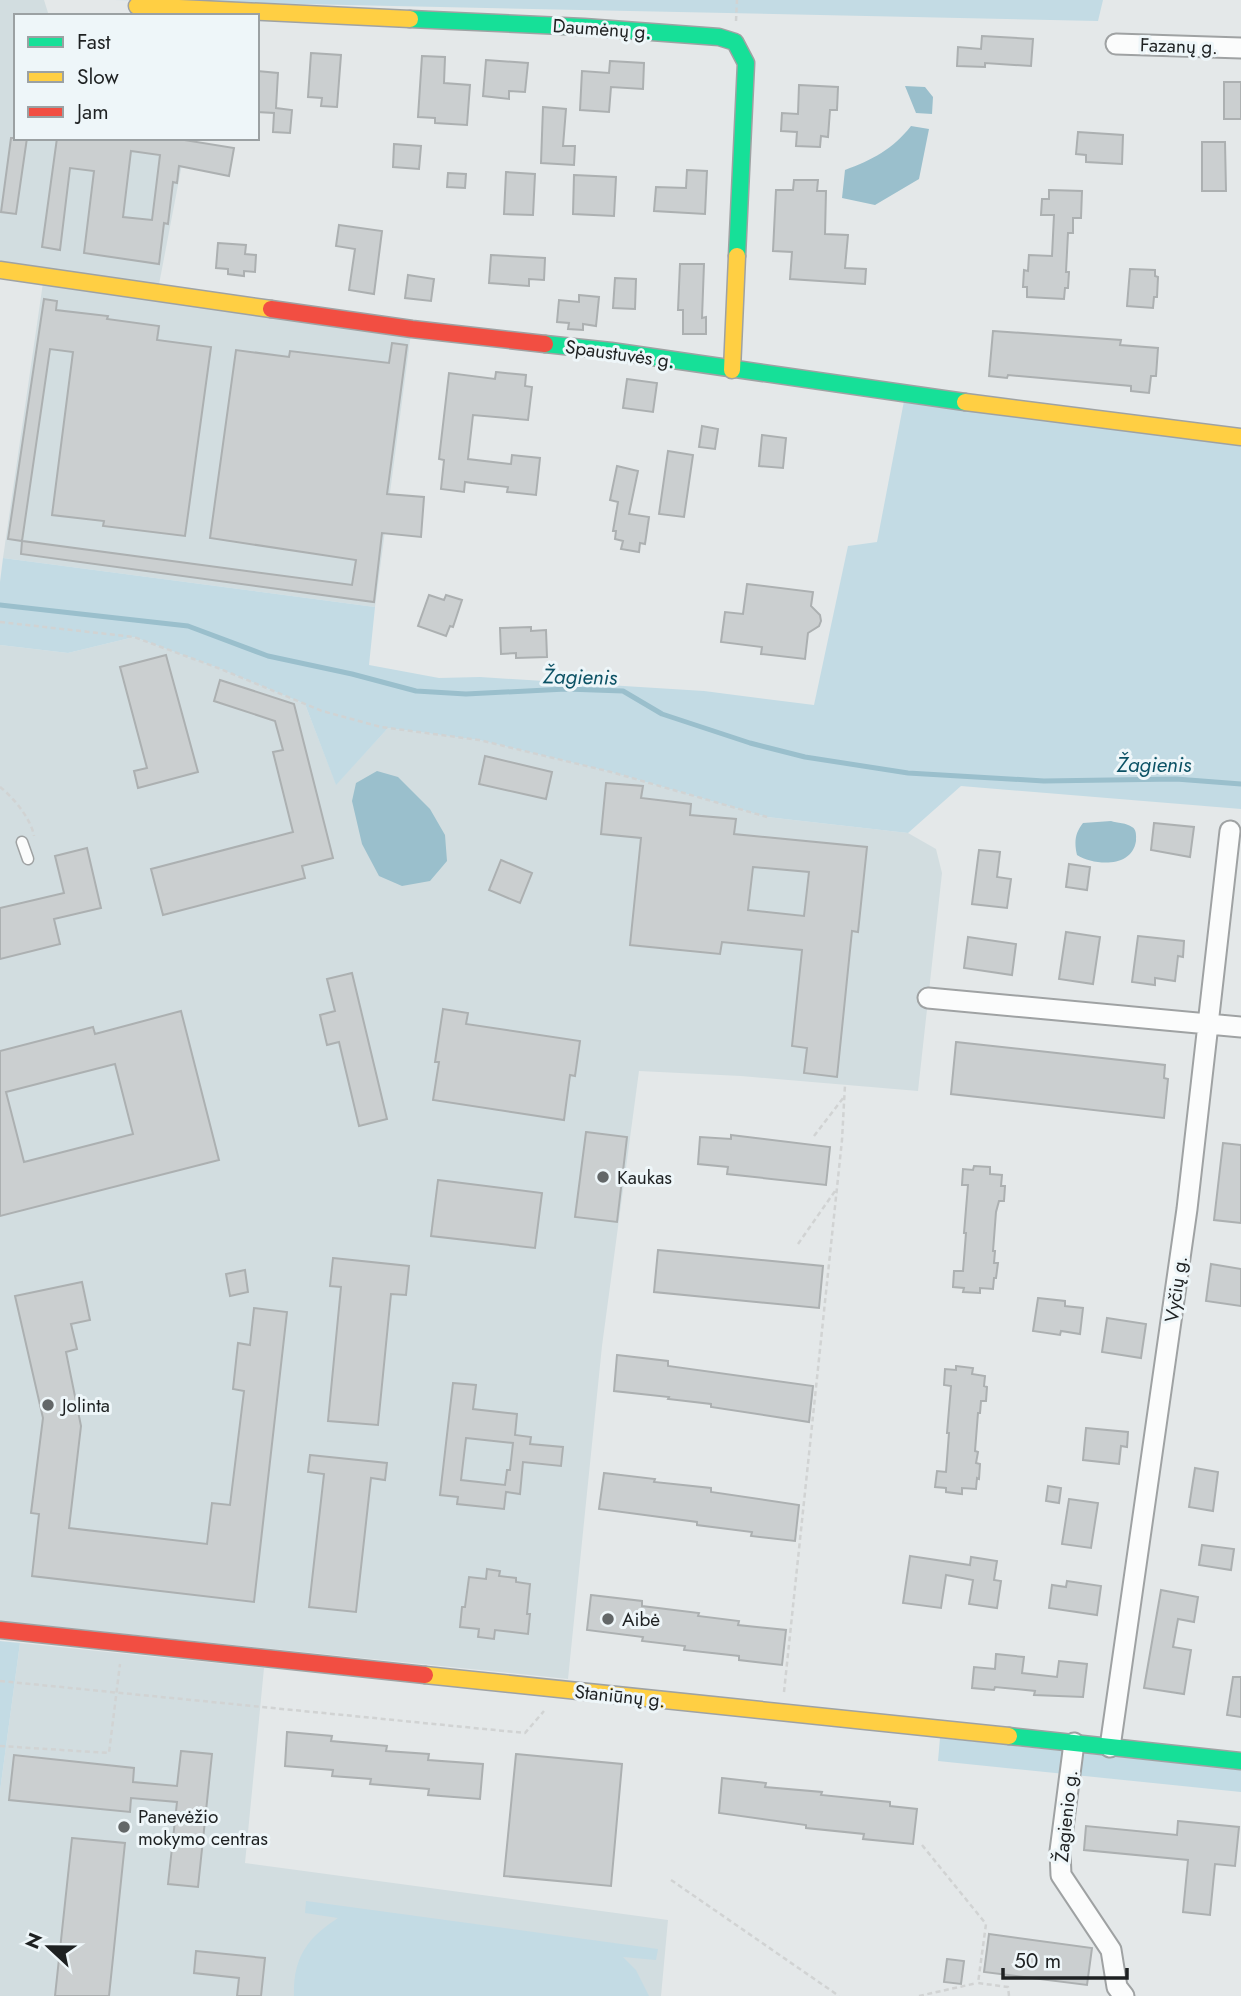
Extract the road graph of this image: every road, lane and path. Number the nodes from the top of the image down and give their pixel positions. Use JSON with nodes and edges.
{"nodes":[{"id":1,"x":136,"y":6,"type":"dead end"},
{"id":2,"x":1116,"y":44,"type":"dead end"},
{"id":3,"x":1241,"y":48,"type":"edge"},
{"id":4,"x":0,"y":270,"type":"edge"},
{"id":5,"x":732,"y":370,"type":"junction"},
{"id":6,"x":1241,"y":437,"type":"edge"},
{"id":7,"x":0,"y":622,"type":"edge"},
{"id":8,"x":0,"y":787,"type":"edge"},
{"id":9,"x":766,"y":817,"type":"dead end"},
{"id":10,"x":1230,"y":831,"type":"dead end"},
{"id":11,"x":34,"y":839,"type":"dead end"},
{"id":12,"x":22,"y":842,"type":"dead end"},
{"id":13,"x":28,"y":859,"type":"dead end"},
{"id":14,"x":928,"y":998,"type":"dead end"},
{"id":15,"x":1209,"y":1026,"type":"junction"},
{"id":16,"x":1241,"y":1027,"type":"edge"},
{"id":17,"x":845,"y":1085,"type":"dead end"},
{"id":18,"x":844,"y":1097,"type":"junction"},
{"id":19,"x":814,"y":1136,"type":"dead end"},
{"id":20,"x":836,"y":1188,"type":"junction"},
{"id":21,"x":798,"y":1244,"type":"dead end"},
{"id":22,"x":0,"y":1630,"type":"edge"},
{"id":23,"x":122,"y":1643,"type":"junction"},
{"id":24,"x":0,"y":1681,"type":"edge"},
{"id":25,"x":563,"y":1690,"type":"junction"},
{"id":26,"x":116,"y":1693,"type":"junction"},
{"id":27,"x":782,"y":1713,"type":"junction"},
{"id":28,"x":1074,"y":1743,"type":"junction"},
{"id":29,"x":0,"y":1746,"type":"edge"},
{"id":30,"x":1110,"y":1747,"type":"junction"},
{"id":31,"x":1241,"y":1760,"type":"edge"},
{"id":32,"x":922,"y":1845,"type":"dead end"},
{"id":33,"x":671,"y":1880,"type":"dead end"},
{"id":34,"x":978,"y":1983,"type":"junction"},
{"id":35,"x":839,"y":1996,"type":"edge"},
{"id":36,"x":919,"y":1996,"type":"edge"},
{"id":37,"x":1009,"y":1996,"type":"edge"},
{"id":38,"x":1124,"y":1996,"type":"edge"}],
"edges":[{"from":1,"to":5,"type":"street","name":"Daumėnų g."},
{"from":2,"to":3,"type":"street","name":"Fazanų g."},
{"from":4,"to":5,"type":"street","name":"Spaustuvės g."},
{"from":5,"to":6,"type":"street","name":"Spaustuvės g."},
{"from":7,"to":9,"type":"path"},
{"from":8,"to":11,"type":"path"},
{"from":10,"to":15,"type":"street","name":"Vyčių g."},
{"from":12,"to":13,"type":"lane"},
{"from":14,"to":15,"type":"street"},
{"from":15,"to":16,"type":"street"},
{"from":15,"to":30,"type":"street","name":"Vyčių g."},
{"from":17,"to":18,"type":"path"},
{"from":18,"to":19,"type":"path"},
{"from":18,"to":20,"type":"path"},
{"from":20,"to":21,"type":"path"},
{"from":20,"to":27,"type":"path"},
{"from":22,"to":23,"type":"street","name":"Staniūnų g."},
{"from":23,"to":25,"type":"street","name":"Staniūnų g."},
{"from":23,"to":26,"type":"path"},
{"from":24,"to":26,"type":"path"},
{"from":25,"to":26,"type":"path"},
{"from":25,"to":27,"type":"street","name":"Staniūnų g."},
{"from":26,"to":29,"type":"path"},
{"from":27,"to":28,"type":"street","name":"Staniūnų g."},
{"from":28,"to":30,"type":"street","name":"Staniūnų g."},
{"from":28,"to":38,"type":"street","name":"Žagienio g."},
{"from":30,"to":31,"type":"street","name":"Staniūnų g."},
{"from":32,"to":34,"type":"path"},
{"from":33,"to":35,"type":"path"},
{"from":34,"to":36,"type":"path"},
{"from":34,"to":37,"type":"path"}]}
